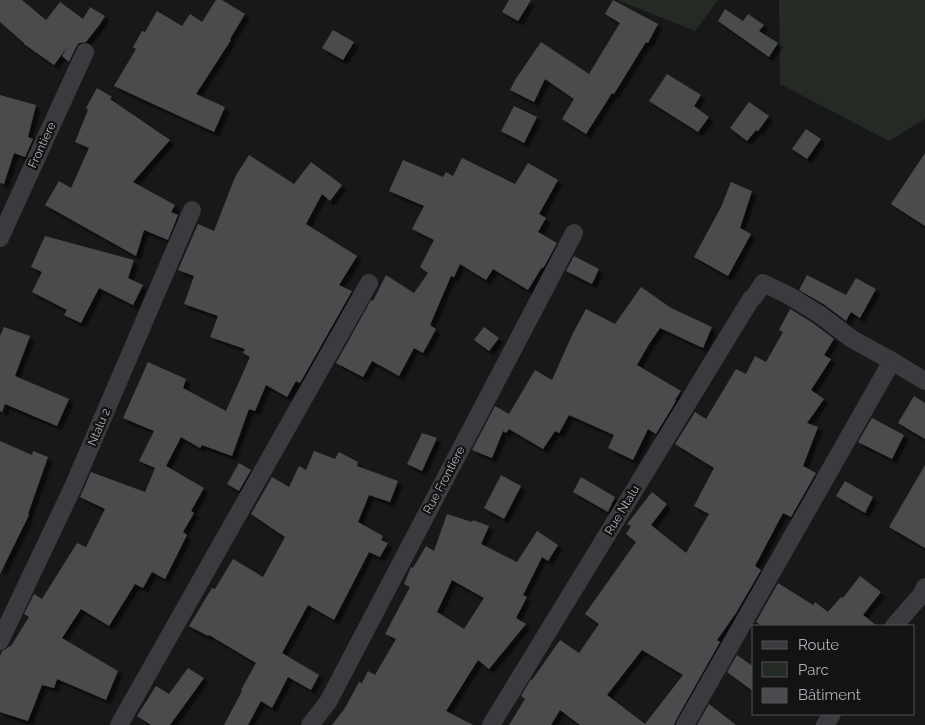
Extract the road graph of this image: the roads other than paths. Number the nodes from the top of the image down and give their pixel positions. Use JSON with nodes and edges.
{"nodes":[{"id":1,"x":85,"y":52,"type":"dead end"},
{"id":2,"x":192,"y":210,"type":"dead end"},
{"id":3,"x":574,"y":233,"type":"dead end"},
{"id":4,"x":0,"y":238,"type":"edge"},
{"id":5,"x":369,"y":283,"type":"dead end"},
{"id":6,"x":892,"y":361,"type":"junction"},
{"id":7,"x":925,"y":381,"type":"edge"},
{"id":8,"x":925,"y":587,"type":"edge"},
{"id":9,"x":895,"y":625,"type":"edge"},
{"id":10,"x":0,"y":641,"type":"edge"},
{"id":11,"x":119,"y":725,"type":"edge"},
{"id":12,"x":310,"y":725,"type":"edge"},
{"id":13,"x":491,"y":725,"type":"edge"},
{"id":14,"x":685,"y":725,"type":"edge"}],
"edges":[{"from":1,"to":4,"type":"street","name":"Frontiere"},
{"from":2,"to":10,"type":"street","name":"Ntalu 2"},
{"from":3,"to":12,"type":"street","name":"Rue Frontiere"},
{"from":5,"to":11,"type":"street"},
{"from":6,"to":7,"type":"street"},
{"from":6,"to":13,"type":"street","name":"Rue Ntalu"},
{"from":6,"to":14,"type":"street"},
{"from":8,"to":9,"type":"street"}]}
